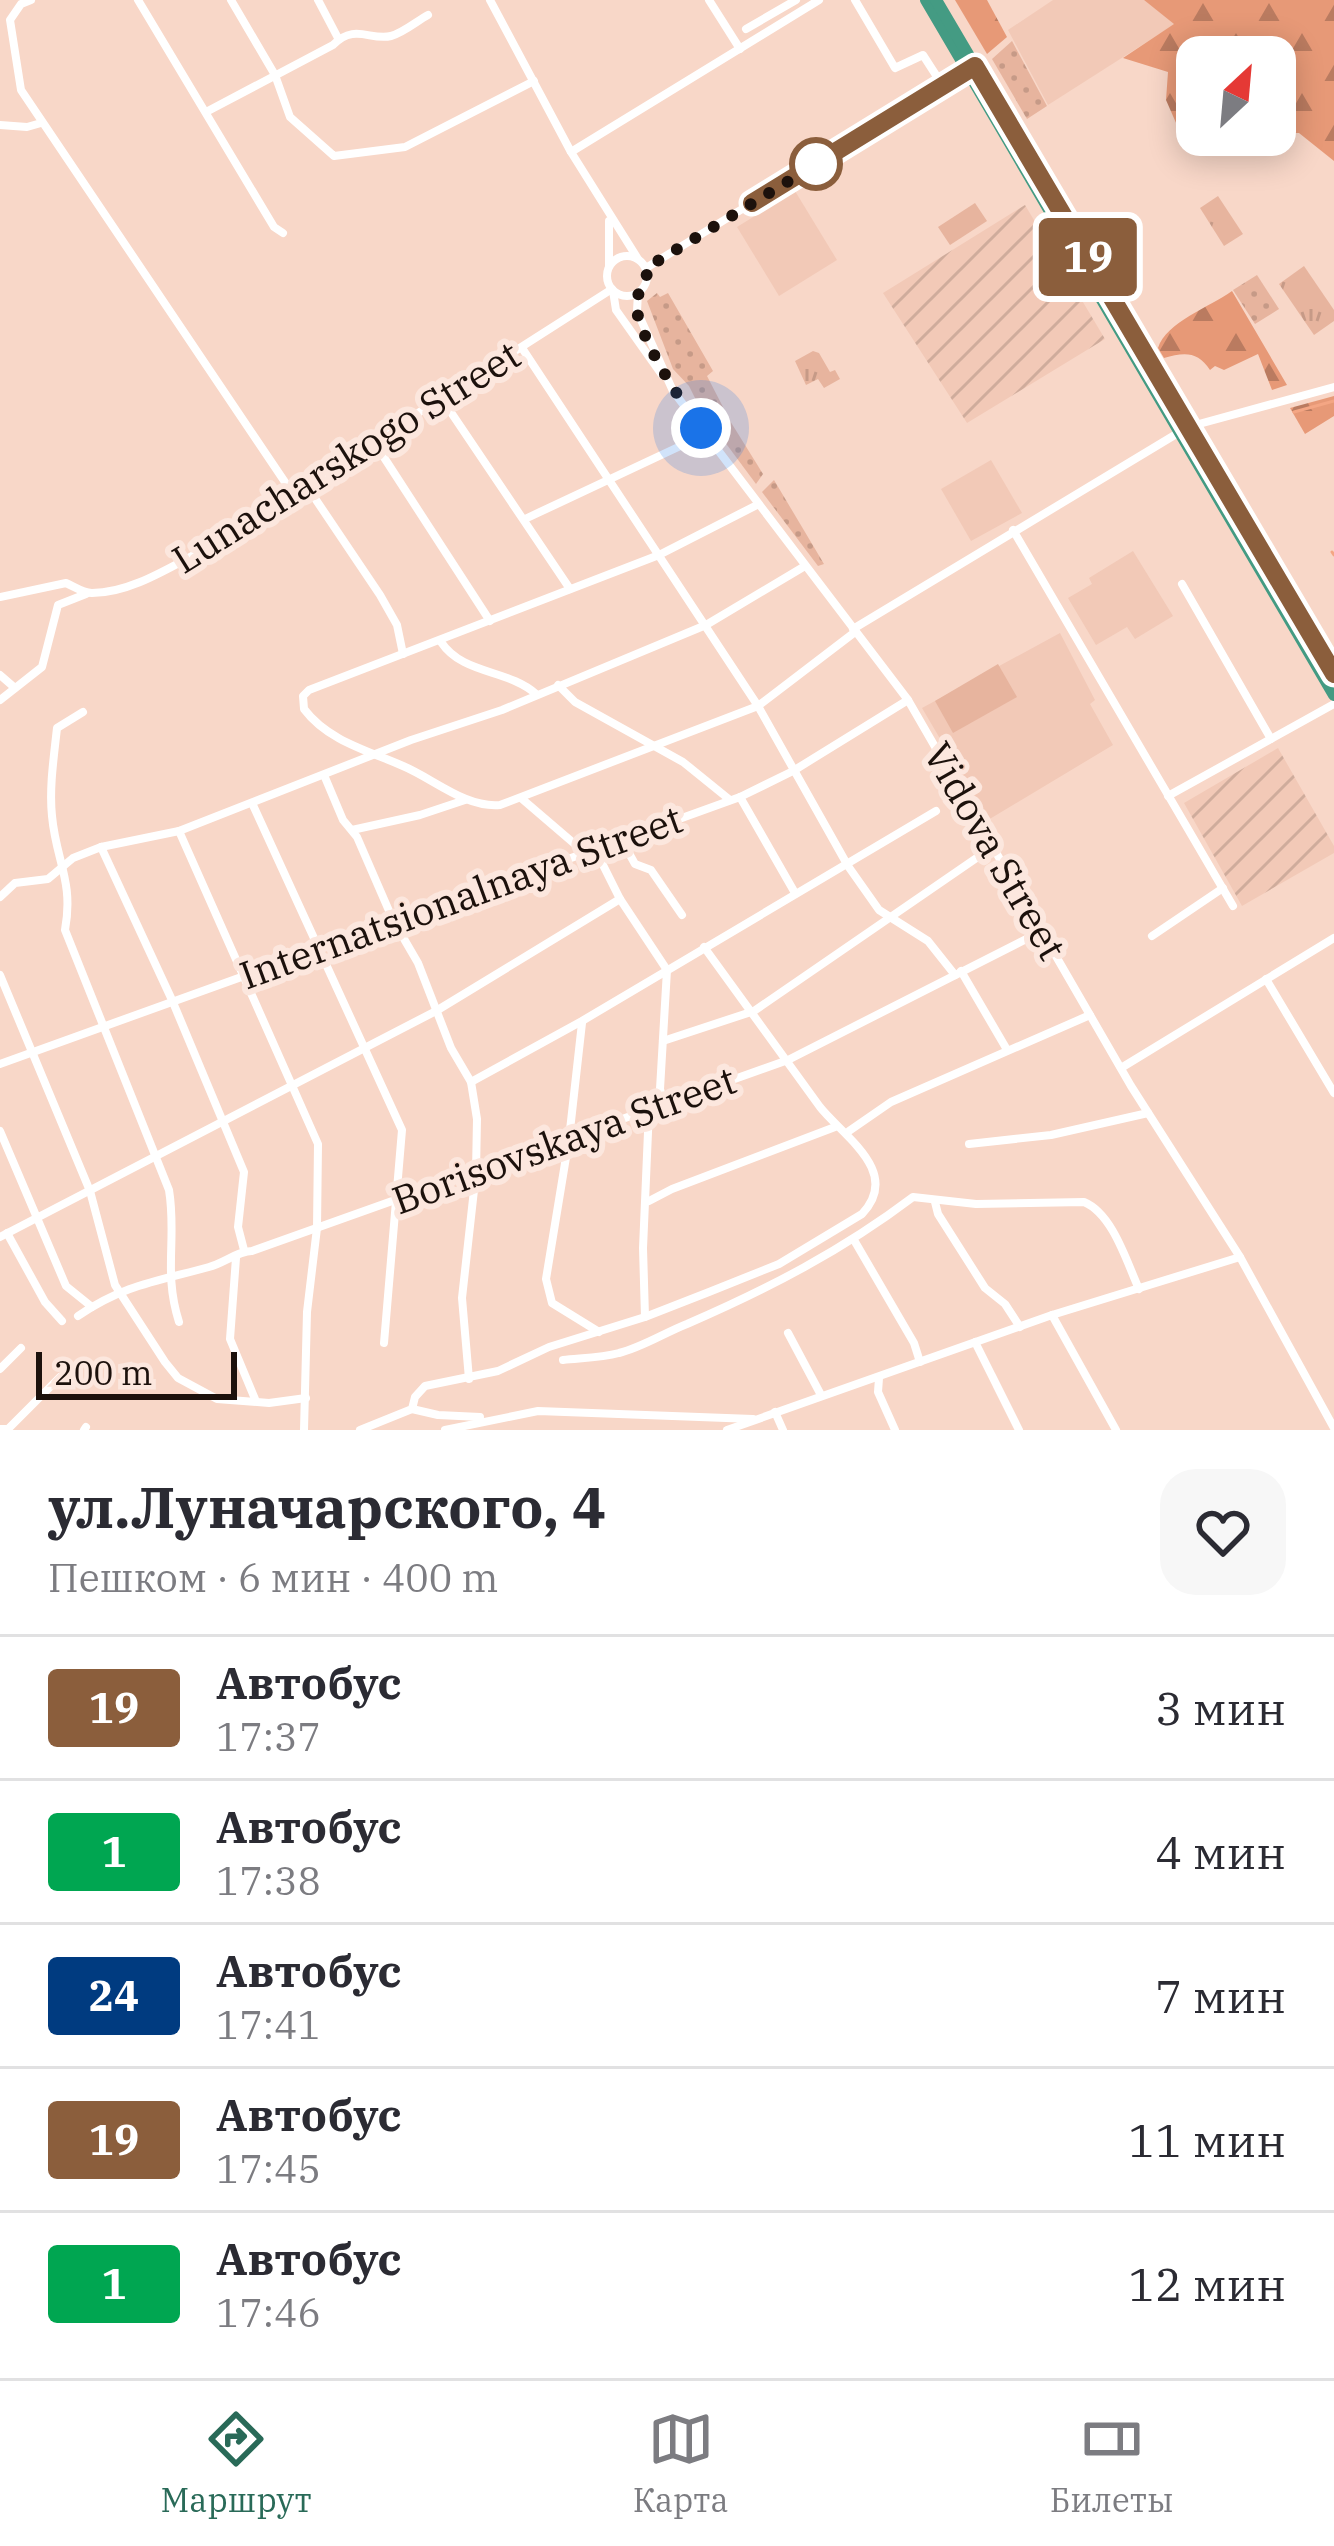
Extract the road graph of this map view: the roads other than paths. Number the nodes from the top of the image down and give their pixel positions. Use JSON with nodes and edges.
{"nodes":[{"id":1,"x":31,"y":0,"type":"edge"},
{"id":2,"x":138,"y":0,"type":"edge"},
{"id":3,"x":231,"y":0,"type":"edge"},
{"id":4,"x":319,"y":0,"type":"edge"},
{"id":5,"x":490,"y":0,"type":"edge"},
{"id":6,"x":709,"y":0,"type":"edge"},
{"id":7,"x":796,"y":0,"type":"edge"},
{"id":8,"x":819,"y":0,"type":"edge"},
{"id":9,"x":855,"y":0,"type":"edge"},
{"id":10,"x":926,"y":0,"type":"edge"},
{"id":11,"x":936,"y":0,"type":"edge"},
{"id":12,"x":428,"y":15,"type":"dead end"},
{"id":13,"x":746,"y":29,"type":"dead end"},
{"id":14,"x":338,"y":38,"type":"junction"},
{"id":15,"x":740,"y":49,"type":"junction"},
{"id":16,"x":972,"y":68,"type":"junction"},
{"id":17,"x":274,"y":75,"type":"junction"},
{"id":18,"x":533,"y":81,"type":"junction"},
{"id":19,"x":943,"y":86,"type":"junction"},
{"id":20,"x":206,"y":112,"type":"junction"},
{"id":21,"x":41,"y":123,"type":"junction"},
{"id":22,"x":0,"y":125,"type":"edge"},
{"id":23,"x":571,"y":152,"type":"junction"},
{"id":24,"x":604,"y":208,"type":"junction"},
{"id":25,"x":283,"y":233,"type":"dead end"},
{"id":26,"x":638,"y":259,"type":"junction"},
{"id":27,"x":608,"y":268,"type":"junction"},
{"id":28,"x":646,"y":268,"type":"junction"},
{"id":29,"x":613,"y":290,"type":"junction"},
{"id":30,"x":638,"y":293,"type":"junction"},
{"id":31,"x":522,"y":348,"type":"junction"},
{"id":32,"x":1334,"y":387,"type":"edge"},
{"id":33,"x":673,"y":391,"type":"junction"},
{"id":34,"x":442,"y":399,"type":"junction"},
{"id":35,"x":1185,"y":430,"type":"junction"},
{"id":36,"x":706,"y":434,"type":"junction"},
{"id":37,"x":374,"y":442,"type":"junction"},
{"id":38,"x":609,"y":480,"type":"junction"},
{"id":39,"x":306,"y":485,"type":"junction"},
{"id":40,"x":293,"y":494,"type":"junction"},
{"id":41,"x":758,"y":505,"type":"junction"},
{"id":42,"x":525,"y":519,"type":"junction"},
{"id":43,"x":1013,"y":530,"type":"junction"},
{"id":44,"x":659,"y":556,"type":"junction"},
{"id":45,"x":805,"y":566,"type":"junction"},
{"id":46,"x":1182,"y":584,"type":"dead end"},
{"id":47,"x":570,"y":590,"type":"junction"},
{"id":48,"x":86,"y":594,"type":"junction"},
{"id":49,"x":0,"y":597,"type":"edge"},
{"id":50,"x":490,"y":622,"type":"junction"},
{"id":51,"x":706,"y":625,"type":"junction"},
{"id":52,"x":854,"y":630,"type":"junction"},
{"id":53,"x":441,"y":641,"type":"junction"},
{"id":54,"x":403,"y":654,"type":"junction"},
{"id":55,"x":1334,"y":674,"type":"edge"},
{"id":56,"x":0,"y":675,"type":"edge"},
{"id":57,"x":558,"y":685,"type":"junction"},
{"id":58,"x":15,"y":688,"type":"junction"},
{"id":59,"x":536,"y":695,"type":"junction"},
{"id":60,"x":0,"y":700,"type":"edge"},
{"id":61,"x":908,"y":700,"type":"junction"},
{"id":62,"x":1334,"y":700,"type":"edge"},
{"id":63,"x":758,"y":706,"type":"junction"},
{"id":64,"x":82,"y":712,"type":"dead end"},
{"id":65,"x":1271,"y":739,"type":"junction"},
{"id":66,"x":652,"y":745,"type":"junction"},
{"id":67,"x":373,"y":756,"type":"junction"},
{"id":68,"x":793,"y":771,"type":"junction"},
{"id":69,"x":324,"y":775,"type":"junction"},
{"id":70,"x":520,"y":796,"type":"junction"},
{"id":71,"x":1168,"y":796,"type":"junction"},
{"id":72,"x":466,"y":799,"type":"junction"},
{"id":73,"x":736,"y":799,"type":"junction"},
{"id":74,"x":252,"y":803,"type":"junction"},
{"id":75,"x":936,"y":811,"type":"dead end"},
{"id":76,"x":352,"y":830,"type":"junction"},
{"id":77,"x":179,"y":831,"type":"junction"},
{"id":78,"x":621,"y":839,"type":"junction"},
{"id":79,"x":101,"y":847,"type":"junction"},
{"id":80,"x":991,"y":848,"type":"junction"},
{"id":81,"x":595,"y":849,"type":"junction"},
{"id":82,"x":584,"y":852,"type":"junction"},
{"id":83,"x":63,"y":865,"type":"junction"},
{"id":84,"x":848,"y":866,"type":"junction"},
{"id":85,"x":1223,"y":888,"type":"junction"},
{"id":86,"x":795,"y":893,"type":"junction"},
{"id":87,"x":0,"y":897,"type":"edge"},
{"id":88,"x":620,"y":899,"type":"junction"},
{"id":89,"x":1233,"y":906,"type":"dead end"},
{"id":90,"x":682,"y":915,"type":"dead end"},
{"id":91,"x":892,"y":918,"type":"junction"},
{"id":92,"x":393,"y":920,"type":"junction"},
{"id":93,"x":1040,"y":932,"type":"junction"},
{"id":94,"x":1152,"y":936,"type":"dead end"},
{"id":95,"x":1334,"y":938,"type":"edge"},
{"id":96,"x":318,"y":947,"type":"junction"},
{"id":97,"x":704,"y":947,"type":"junction"},
{"id":98,"x":667,"y":970,"type":"junction"},
{"id":99,"x":958,"y":973,"type":"junction"},
{"id":100,"x":0,"y":974,"type":"edge"},
{"id":101,"x":244,"y":974,"type":"junction"},
{"id":102,"x":1266,"y":979,"type":"junction"},
{"id":103,"x":172,"y":1000,"type":"junction"},
{"id":104,"x":436,"y":1011,"type":"junction"},
{"id":105,"x":754,"y":1011,"type":"junction"},
{"id":106,"x":1090,"y":1015,"type":"junction"},
{"id":107,"x":582,"y":1021,"type":"junction"},
{"id":108,"x":103,"y":1027,"type":"junction"},
{"id":109,"x":663,"y":1041,"type":"junction"},
{"id":110,"x":366,"y":1046,"type":"junction"},
{"id":111,"x":1006,"y":1048,"type":"junction"},
{"id":112,"x":33,"y":1053,"type":"junction"},
{"id":113,"x":788,"y":1060,"type":"junction"},
{"id":114,"x":0,"y":1064,"type":"edge"},
{"id":115,"x":1121,"y":1069,"type":"junction"},
{"id":116,"x":471,"y":1082,"type":"junction"},
{"id":117,"x":294,"y":1086,"type":"junction"},
{"id":118,"x":1334,"y":1093,"type":"edge"},
{"id":119,"x":664,"y":1104,"type":"junction"},
{"id":120,"x":649,"y":1109,"type":"junction"},
{"id":121,"x":1148,"y":1114,"type":"junction"},
{"id":122,"x":225,"y":1123,"type":"junction"},
{"id":123,"x":836,"y":1126,"type":"junction"},
{"id":124,"x":0,"y":1131,"type":"edge"},
{"id":125,"x":848,"y":1132,"type":"junction"},
{"id":126,"x":569,"y":1138,"type":"junction"},
{"id":127,"x":969,"y":1144,"type":"dead end"},
{"id":128,"x":157,"y":1159,"type":"junction"},
{"id":129,"x":476,"y":1172,"type":"junction"},
{"id":130,"x":90,"y":1191,"type":"junction"},
{"id":131,"x":394,"y":1201,"type":"junction"},
{"id":132,"x":647,"y":1202,"type":"junction"},
{"id":133,"x":935,"y":1202,"type":"junction"},
{"id":134,"x":37,"y":1219,"type":"junction"},
{"id":135,"x":317,"y":1228,"type":"junction"},
{"id":136,"x":2,"y":1235,"type":"edge"},
{"id":137,"x":854,"y":1240,"type":"junction"},
{"id":138,"x":240,"y":1253,"type":"junction"},
{"id":139,"x":1240,"y":1256,"type":"junction"},
{"id":140,"x":169,"y":1274,"type":"junction"},
{"id":141,"x":1139,"y":1289,"type":"junction"},
{"id":142,"x":119,"y":1292,"type":"junction"},
{"id":143,"x":709,"y":1292,"type":"junction"},
{"id":144,"x":92,"y":1307,"type":"junction"},
{"id":145,"x":715,"y":1312,"type":"junction"},
{"id":146,"x":1052,"y":1315,"type":"junction"},
{"id":147,"x":77,"y":1316,"type":"dead end"},
{"id":148,"x":645,"y":1318,"type":"junction"},
{"id":149,"x":62,"y":1322,"type":"dead end"},
{"id":150,"x":179,"y":1322,"type":"dead end"},
{"id":151,"x":1020,"y":1327,"type":"junction"},
{"id":152,"x":599,"y":1332,"type":"junction"},
{"id":153,"x":788,"y":1333,"type":"dead end"},
{"id":154,"x":975,"y":1342,"type":"junction"},
{"id":155,"x":384,"y":1343,"type":"dead end"},
{"id":156,"x":21,"y":1348,"type":"dead end"},
{"id":157,"x":563,"y":1360,"type":"dead end"},
{"id":158,"x":920,"y":1362,"type":"junction"},
{"id":159,"x":0,"y":1369,"type":"edge"},
{"id":160,"x":60,"y":1377,"type":"dead end"},
{"id":161,"x":879,"y":1378,"type":"junction"},
{"id":162,"x":469,"y":1379,"type":"junction"},
{"id":163,"x":821,"y":1396,"type":"junction"},
{"id":164,"x":306,"y":1398,"type":"junction"},
{"id":165,"x":255,"y":1399,"type":"junction"},
{"id":166,"x":412,"y":1409,"type":"junction"},
{"id":167,"x":775,"y":1412,"type":"junction"},
{"id":168,"x":494,"y":1417,"type":"junction"},
{"id":169,"x":754,"y":1420,"type":"junction"},
{"id":170,"x":1334,"y":1428,"type":"edge"},
{"id":171,"x":0,"y":1429,"type":"edge"},
{"id":172,"x":304,"y":1430,"type":"edge"},
{"id":173,"x":360,"y":1430,"type":"edge"},
{"id":174,"x":445,"y":1430,"type":"edge"},
{"id":175,"x":727,"y":1430,"type":"edge"},
{"id":176,"x":783,"y":1430,"type":"edge"},
{"id":177,"x":895,"y":1430,"type":"edge"},
{"id":178,"x":1019,"y":1430,"type":"edge"},
{"id":179,"x":1116,"y":1430,"type":"edge"}],
"edges":[{"from":1,"to":21,"type":"street"},
{"from":2,"to":20,"type":"street"},
{"from":3,"to":17,"type":"street"},
{"from":4,"to":14,"type":"street"},
{"from":5,"to":18,"type":"street"},
{"from":6,"to":15,"type":"street"},
{"from":7,"to":13,"type":"street"},
{"from":8,"to":15,"type":"street"},
{"from":9,"to":19,"type":"street"},
{"from":10,"to":16,"type":"highway"},
{"from":11,"to":16,"type":"highway"},
{"from":12,"to":14,"type":"street"},
{"from":14,"to":17,"type":"street"},
{"from":15,"to":23,"type":"street"},
{"from":16,"to":19,"type":"street"},
{"from":16,"to":35,"type":"highway"},
{"from":17,"to":18,"type":"street"},
{"from":17,"to":20,"type":"street"},
{"from":18,"to":23,"type":"street"},
{"from":19,"to":28,"type":"street"},
{"from":20,"to":25,"type":"street"},
{"from":21,"to":22,"type":"street"},
{"from":21,"to":40,"type":"street"},
{"from":23,"to":24,"type":"street"},
{"from":24,"to":26,"type":"street"},
{"from":24,"to":27,"type":"street"},
{"from":26,"to":27,"type":"street"},
{"from":26,"to":28,"type":"street"},
{"from":27,"to":29,"type":"street"},
{"from":28,"to":30,"type":"street"},
{"from":29,"to":30,"type":"street"},
{"from":29,"to":31,"type":"street","name":"Lunacharskogo Street"},
{"from":29,"to":33,"type":"street"},
{"from":30,"to":33,"type":"street","name":"Vidova Street"},
{"from":31,"to":34,"type":"street","name":"Lunacharskogo Street"},
{"from":31,"to":38,"type":"street"},
{"from":32,"to":35,"type":"street"},
{"from":33,"to":36,"type":"street","name":"Vidova Street"},
{"from":34,"to":37,"type":"street","name":"Lunacharskogo Street"},
{"from":34,"to":42,"type":"street"},
{"from":35,"to":43,"type":"street"},
{"from":35,"to":55,"type":"highway"},
{"from":35,"to":62,"type":"highway"},
{"from":36,"to":38,"type":"street"},
{"from":36,"to":41,"type":"street","name":"Vidova Street"},
{"from":37,"to":39,"type":"street","name":"Lunacharskogo Street"},
{"from":37,"to":50,"type":"street"},
{"from":38,"to":42,"type":"street"},
{"from":38,"to":44,"type":"street"},
{"from":39,"to":40,"type":"street","name":"Lunacharskogo Street"},
{"from":39,"to":54,"type":"street"},
{"from":40,"to":48,"type":"street","name":"Lunacharskogo Street"},
{"from":41,"to":44,"type":"street"},
{"from":41,"to":45,"type":"street","name":"Vidova Street"},
{"from":42,"to":47,"type":"street"},
{"from":43,"to":52,"type":"street"},
{"from":43,"to":71,"type":"street"},
{"from":44,"to":47,"type":"street"},
{"from":44,"to":51,"type":"street"},
{"from":45,"to":51,"type":"street"},
{"from":45,"to":52,"type":"street","name":"Vidova Street"},
{"from":46,"to":65,"type":"street"},
{"from":47,"to":50,"type":"street"},
{"from":48,"to":49,"type":"street","name":"Lunacharskogo Street"},
{"from":48,"to":58,"type":"street"},
{"from":50,"to":53,"type":"street"},
{"from":51,"to":57,"type":"street"},
{"from":51,"to":63,"type":"street"},
{"from":52,"to":61,"type":"street","name":"Vidova Street"},
{"from":52,"to":63,"type":"street"},
{"from":53,"to":54,"type":"street"},
{"from":53,"to":59,"type":"street"},
{"from":54,"to":67,"type":"street"},
{"from":56,"to":58,"type":"street"},
{"from":57,"to":59,"type":"street"},
{"from":57,"to":66,"type":"street"},
{"from":58,"to":60,"type":"street"},
{"from":59,"to":67,"type":"street"},
{"from":61,"to":68,"type":"street","name":"Internatsionalnaya Street"},
{"from":61,"to":80,"type":"street","name":"Vidova Street"},
{"from":62,"to":65,"type":"street"},
{"from":63,"to":66,"type":"street"},
{"from":63,"to":68,"type":"street"},
{"from":64,"to":83,"type":"street"},
{"from":65,"to":71,"type":"street"},
{"from":66,"to":70,"type":"street"},
{"from":66,"to":73,"type":"street"},
{"from":67,"to":69,"type":"street"},
{"from":67,"to":72,"type":"street"},
{"from":68,"to":73,"type":"street","name":"Internatsionalnaya Street"},
{"from":68,"to":84,"type":"street"},
{"from":69,"to":74,"type":"street"},
{"from":69,"to":76,"type":"street"},
{"from":70,"to":72,"type":"street"},
{"from":70,"to":82,"type":"street"},
{"from":71,"to":85,"type":"street"},
{"from":72,"to":76,"type":"street"},
{"from":73,"to":78,"type":"street","name":"Internatsionalnaya Street"},
{"from":73,"to":86,"type":"street"},
{"from":74,"to":77,"type":"street"},
{"from":74,"to":96,"type":"street"},
{"from":75,"to":84,"type":"street"},
{"from":76,"to":92,"type":"street"},
{"from":77,"to":79,"type":"street"},
{"from":77,"to":101,"type":"street"},
{"from":78,"to":81,"type":"street","name":"Internatsionalnaya Street"},
{"from":78,"to":90,"type":"street"},
{"from":79,"to":83,"type":"street"},
{"from":79,"to":103,"type":"street"},
{"from":80,"to":91,"type":"street"},
{"from":80,"to":93,"type":"street","name":"Vidova Street"},
{"from":81,"to":82,"type":"street","name":"Internatsionalnaya Street"},
{"from":81,"to":88,"type":"street"},
{"from":82,"to":92,"type":"street","name":"Internatsionalnaya Street"},
{"from":83,"to":87,"type":"street"},
{"from":83,"to":108,"type":"street"},
{"from":84,"to":86,"type":"street"},
{"from":84,"to":91,"type":"street"},
{"from":85,"to":89,"type":"street"},
{"from":85,"to":94,"type":"street"},
{"from":86,"to":97,"type":"street"},
{"from":88,"to":98,"type":"street"},
{"from":88,"to":104,"type":"street"},
{"from":91,"to":99,"type":"street"},
{"from":91,"to":105,"type":"street"},
{"from":92,"to":96,"type":"street","name":"Internatsionalnaya Street"},
{"from":92,"to":104,"type":"street"},
{"from":93,"to":99,"type":"street","name":"Borisovskaya Street"},
{"from":93,"to":106,"type":"street","name":"Vidova Street"},
{"from":95,"to":102,"type":"street"},
{"from":96,"to":101,"type":"street","name":"Internatsionalnaya Street"},
{"from":96,"to":110,"type":"street"},
{"from":97,"to":98,"type":"street"},
{"from":97,"to":105,"type":"street"},
{"from":98,"to":107,"type":"street"},
{"from":98,"to":109,"type":"street"},
{"from":99,"to":111,"type":"street"},
{"from":99,"to":113,"type":"street","name":"Borisovskaya Street"},
{"from":100,"to":112,"type":"street"},
{"from":101,"to":103,"type":"street","name":"Internatsionalnaya Street"},
{"from":101,"to":117,"type":"street"},
{"from":102,"to":115,"type":"street"},
{"from":102,"to":118,"type":"street"},
{"from":103,"to":108,"type":"street","name":"Internatsionalnaya Street"},
{"from":103,"to":122,"type":"street"},
{"from":104,"to":110,"type":"street"},
{"from":104,"to":116,"type":"street"},
{"from":105,"to":109,"type":"street"},
{"from":105,"to":113,"type":"street"},
{"from":106,"to":111,"type":"street"},
{"from":106,"to":115,"type":"street","name":"Vidova Street"},
{"from":107,"to":116,"type":"street"},
{"from":107,"to":126,"type":"street"},
{"from":108,"to":112,"type":"street","name":"Internatsionalnaya Street"},
{"from":108,"to":128,"type":"street"},
{"from":109,"to":119,"type":"street"},
{"from":110,"to":117,"type":"street"},
{"from":110,"to":131,"type":"street"},
{"from":111,"to":125,"type":"street"},
{"from":112,"to":114,"type":"street","name":"Internatsionalnaya Street"},
{"from":112,"to":130,"type":"street"},
{"from":113,"to":119,"type":"street","name":"Borisovskaya Street"},
{"from":113,"to":123,"type":"street"},
{"from":115,"to":121,"type":"street","name":"Vidova Street"},
{"from":116,"to":129,"type":"street"},
{"from":117,"to":122,"type":"street"},
{"from":117,"to":135,"type":"street"},
{"from":119,"to":120,"type":"street","name":"Borisovskaya Street"},
{"from":120,"to":126,"type":"street","name":"Borisovskaya Street"},
{"from":120,"to":132,"type":"street"},
{"from":121,"to":127,"type":"street"},
{"from":121,"to":139,"type":"street","name":"Vidova Street"},
{"from":122,"to":128,"type":"street"},
{"from":122,"to":138,"type":"street"},
{"from":123,"to":125,"type":"street"},
{"from":123,"to":132,"type":"street"},
{"from":124,"to":134,"type":"street"},
{"from":125,"to":143,"type":"street"},
{"from":126,"to":129,"type":"street","name":"Borisovskaya Street"},
{"from":126,"to":152,"type":"street"},
{"from":128,"to":130,"type":"street"},
{"from":128,"to":140,"type":"street"},
{"from":129,"to":131,"type":"street","name":"Borisovskaya Street"},
{"from":129,"to":162,"type":"street"},
{"from":130,"to":134,"type":"street"},
{"from":130,"to":142,"type":"street"},
{"from":131,"to":135,"type":"street","name":"Borisovskaya Street"},
{"from":131,"to":155,"type":"street"},
{"from":132,"to":148,"type":"street"},
{"from":133,"to":137,"type":"street"},
{"from":133,"to":141,"type":"street"},
{"from":133,"to":151,"type":"street"},
{"from":134,"to":136,"type":"street"},
{"from":134,"to":144,"type":"street"},
{"from":135,"to":138,"type":"street","name":"Borisovskaya Street"},
{"from":135,"to":164,"type":"street"},
{"from":136,"to":149,"type":"street"},
{"from":137,"to":145,"type":"street"},
{"from":137,"to":158,"type":"street"},
{"from":138,"to":140,"type":"street","name":"Borisovskaya Street"},
{"from":138,"to":165,"type":"street"},
{"from":139,"to":141,"type":"street"},
{"from":139,"to":170,"type":"street","name":"Vidova Street"},
{"from":140,"to":142,"type":"street","name":"Borisovskaya Street"},
{"from":140,"to":150,"type":"street"},
{"from":141,"to":146,"type":"street"},
{"from":142,"to":144,"type":"street","name":"Borisovskaya Street"},
{"from":142,"to":165,"type":"street"},
{"from":143,"to":145,"type":"street"},
{"from":143,"to":148,"type":"street"},
{"from":144,"to":147,"type":"street","name":"Borisovskaya Street"},
{"from":145,"to":157,"type":"street"},
{"from":146,"to":151,"type":"street"},
{"from":146,"to":179,"type":"street"},
{"from":148,"to":152,"type":"street"},
{"from":151,"to":154,"type":"street"},
{"from":152,"to":162,"type":"street"},
{"from":153,"to":163,"type":"street"},
{"from":154,"to":158,"type":"street"},
{"from":154,"to":178,"type":"street"},
{"from":156,"to":159,"type":"street"},
{"from":158,"to":161,"type":"street"},
{"from":160,"to":171,"type":"street"},
{"from":161,"to":163,"type":"street"},
{"from":161,"to":177,"type":"street"},
{"from":162,"to":166,"type":"street"},
{"from":163,"to":167,"type":"street"},
{"from":164,"to":165,"type":"street"},
{"from":164,"to":172,"type":"street"},
{"from":166,"to":168,"type":"street"},
{"from":166,"to":173,"type":"street"},
{"from":167,"to":169,"type":"street"},
{"from":167,"to":176,"type":"street"},
{"from":168,"to":169,"type":"street"},
{"from":168,"to":174,"type":"street"},
{"from":169,"to":175,"type":"street"}]}
